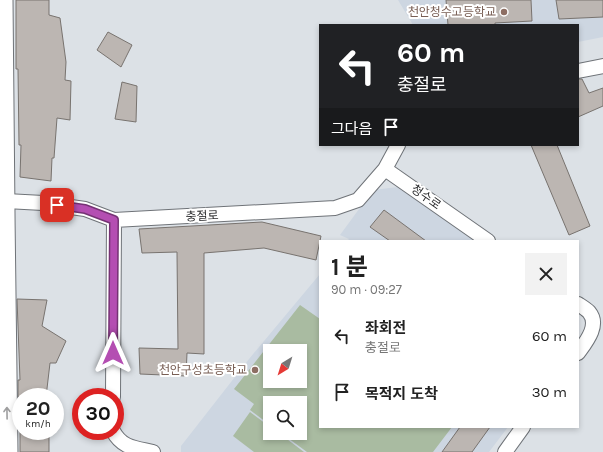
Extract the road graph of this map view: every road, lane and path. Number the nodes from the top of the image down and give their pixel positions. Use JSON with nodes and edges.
{"nodes":[{"id":1,"x":3,"y":0,"type":"edge"},
{"id":2,"x":603,"y":66,"type":"edge"},
{"id":3,"x":579,"y":71,"type":"edge"},
{"id":4,"x":397,"y":146,"type":"edge"},
{"id":5,"x":385,"y":169,"type":"junction"},
{"id":6,"x":6,"y":201,"type":"junction"},
{"id":7,"x":114,"y":220,"type":"junction"},
{"id":8,"x":487,"y":240,"type":"edge"},
{"id":9,"x":579,"y":305,"type":"edge"},
{"id":10,"x":579,"y":352,"type":"edge"},
{"id":11,"x":113,"y":388,"type":"edge"},
{"id":12,"x":522,"y":428,"type":"edge"},
{"id":13,"x":118,"y":440,"type":"edge"},
{"id":14,"x":8,"y":452,"type":"edge"},
{"id":15,"x":153,"y":452,"type":"edge"},
{"id":16,"x":505,"y":452,"type":"edge"}],
"edges":[{"from":1,"to":6,"type":"street"},
{"from":2,"to":3,"type":"street"},
{"from":4,"to":5,"type":"street"},
{"from":5,"to":7,"type":"street","name":"충절로"},
{"from":5,"to":8,"type":"street","name":"청수로"},
{"from":6,"to":7,"type":"street","name":"충절로"},
{"from":14,"to":6,"type":"street","one_way":true},
{"from":7,"to":11,"type":"street"},
{"from":9,"to":10,"type":"street"},
{"from":12,"to":16,"type":"street"},
{"from":13,"to":15,"type":"street"}]}
